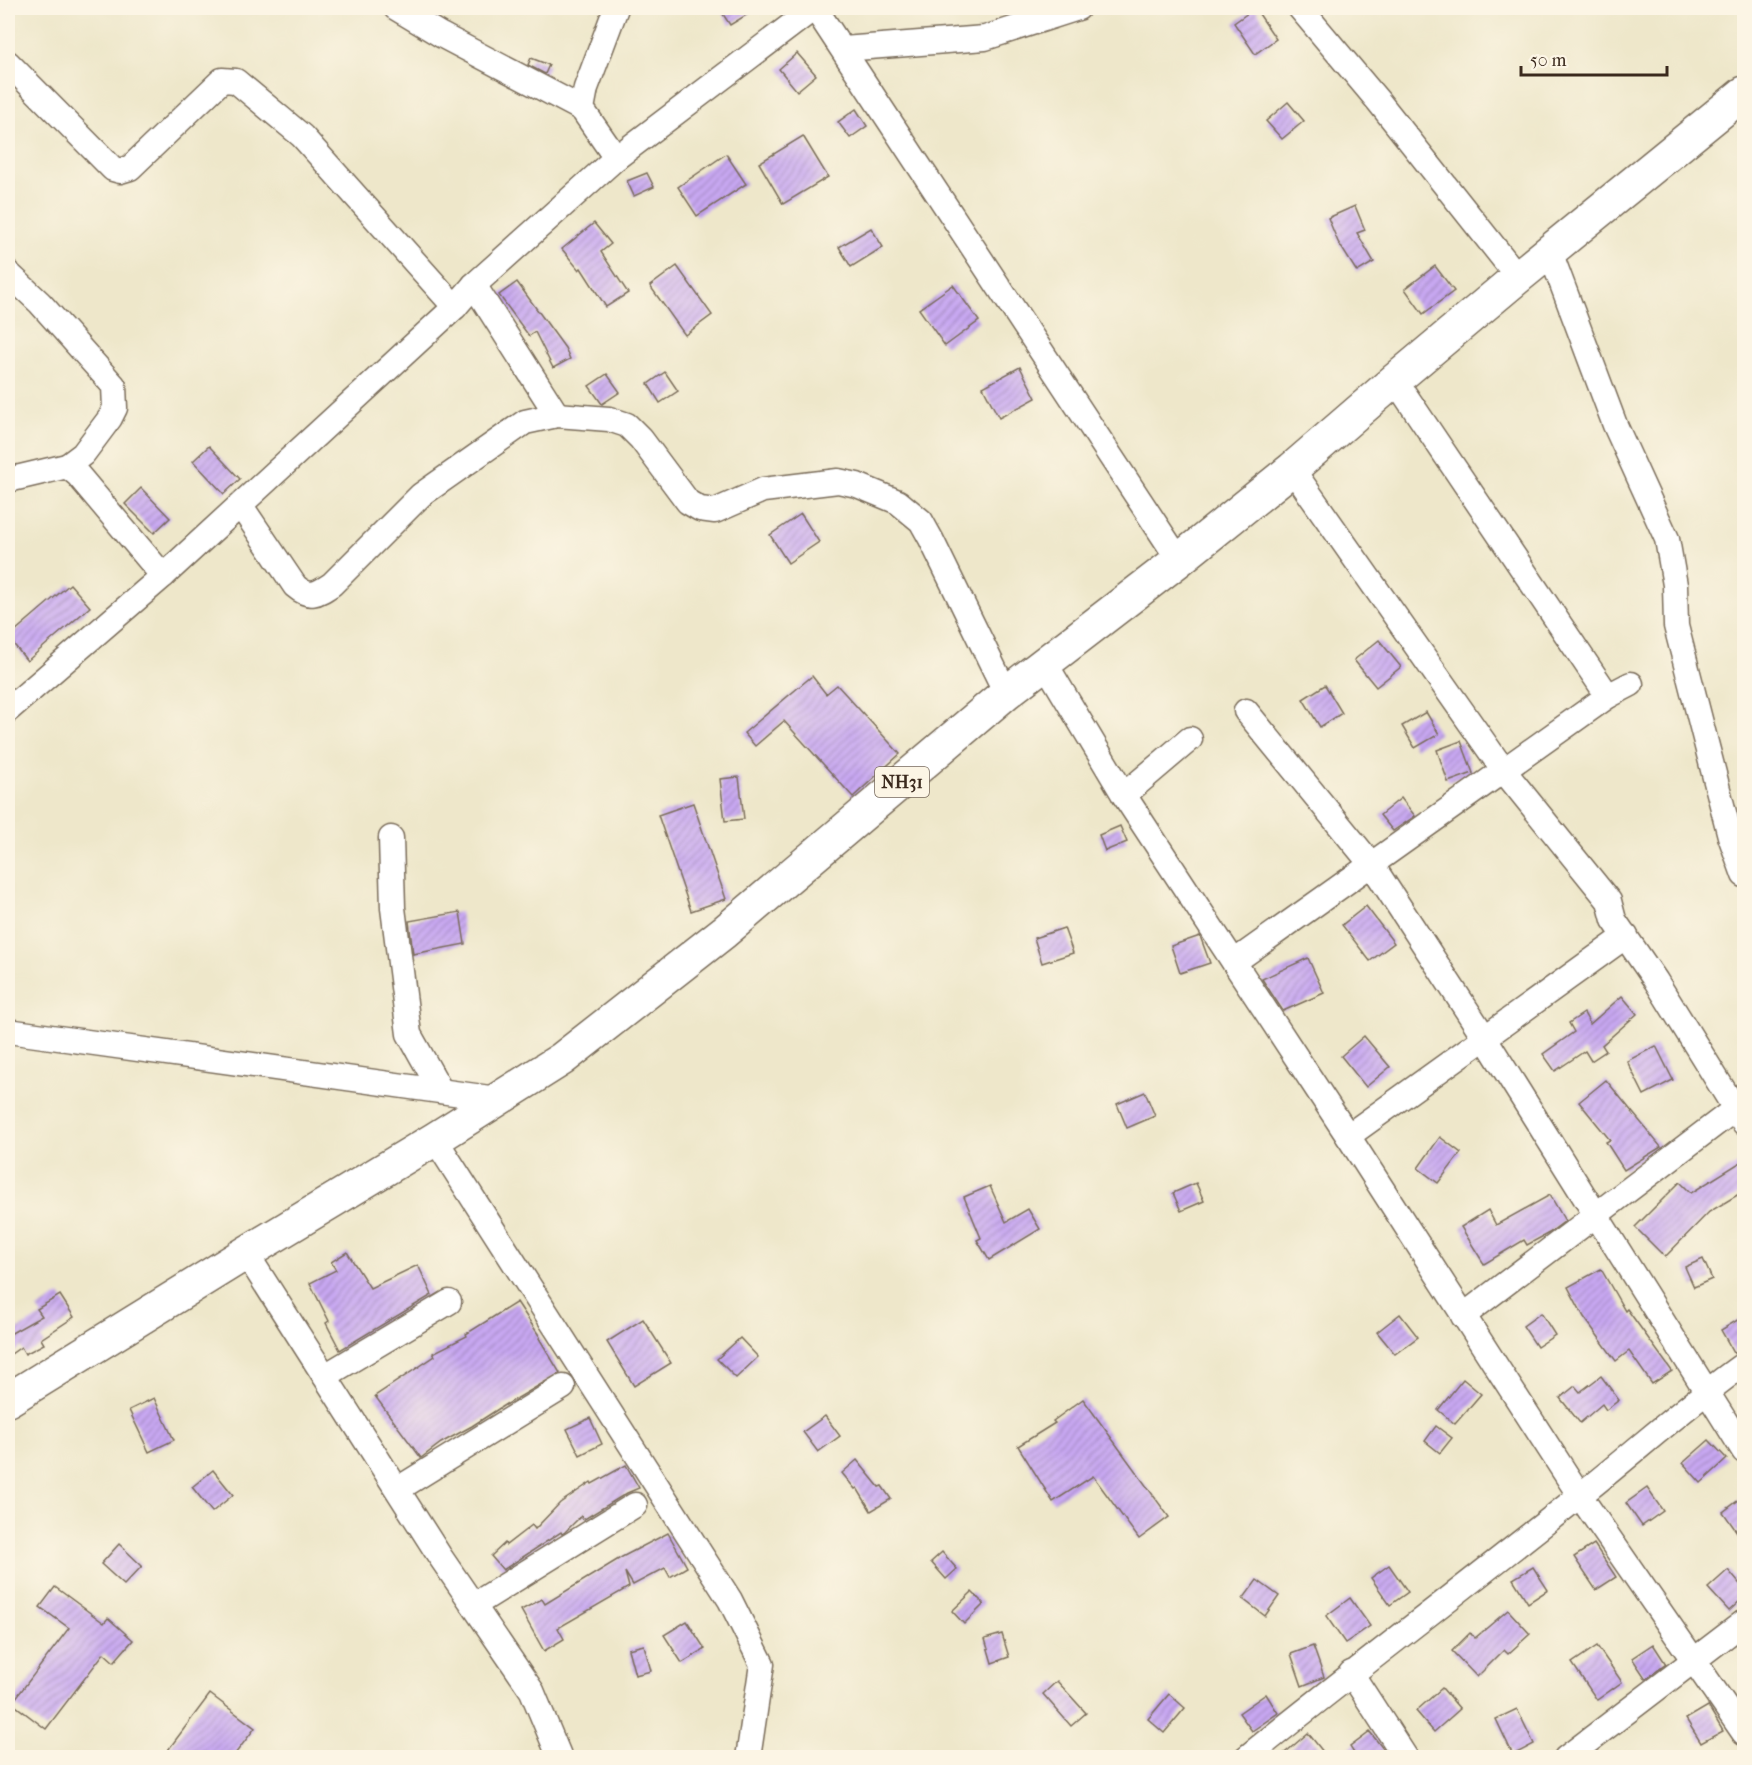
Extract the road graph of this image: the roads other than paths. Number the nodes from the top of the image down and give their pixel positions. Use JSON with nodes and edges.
{"nodes":[{"id":1,"x":396,"y":8,"type":"edge"},
{"id":2,"x":616,"y":8,"type":"edge"},
{"id":3,"x":815,"y":8,"type":"edge"},
{"id":4,"x":1078,"y":8,"type":"edge"},
{"id":5,"x":1300,"y":8,"type":"edge"},
{"id":6,"x":843,"y":49,"type":"junction"},
{"id":7,"x":8,"y":63,"type":"edge"},
{"id":8,"x":1744,"y":93,"type":"edge"},
{"id":9,"x":582,"y":109,"type":"junction"},
{"id":10,"x":616,"y":158,"type":"junction"},
{"id":11,"x":1550,"y":252,"type":"junction"},
{"id":12,"x":8,"y":273,"type":"edge"},
{"id":13,"x":1518,"y":277,"type":"junction"},
{"id":14,"x":474,"y":285,"type":"junction"},
{"id":15,"x":455,"y":307,"type":"junction"},
{"id":16,"x":1395,"y":380,"type":"junction"},
{"id":17,"x":556,"y":415,"type":"junction"},
{"id":18,"x":67,"y":466,"type":"junction"},
{"id":19,"x":1292,"y":469,"type":"junction"},
{"id":20,"x":8,"y":480,"type":"edge"},
{"id":21,"x":241,"y":506,"type":"junction"},
{"id":22,"x":1179,"y":560,"type":"junction"},
{"id":23,"x":163,"y":576,"type":"junction"},
{"id":24,"x":1045,"y":663,"type":"junction"},
{"id":25,"x":1631,"y":684,"type":"dead end"},
{"id":26,"x":1006,"y":693,"type":"junction"},
{"id":27,"x":1608,"y":696,"type":"junction"},
{"id":28,"x":8,"y":710,"type":"edge"},
{"id":29,"x":1246,"y":711,"type":"dead end"},
{"id":30,"x":1190,"y":739,"type":"dead end"},
{"id":31,"x":1504,"y":771,"type":"junction"},
{"id":32,"x":1125,"y":795,"type":"junction"},
{"id":33,"x":391,"y":838,"type":"dead end"},
{"id":34,"x":1372,"y":865,"type":"junction"},
{"id":35,"x":1744,"y":875,"type":"edge"},
{"id":36,"x":1626,"y":936,"type":"junction"},
{"id":37,"x":1234,"y":962,"type":"junction"},
{"id":38,"x":8,"y":1031,"type":"edge"},
{"id":39,"x":1485,"y":1038,"type":"junction"},
{"id":40,"x":441,"y":1091,"type":"junction"},
{"id":41,"x":497,"y":1099,"type":"junction"},
{"id":42,"x":1740,"y":1116,"type":"edge"},
{"id":43,"x":1348,"y":1136,"type":"junction"},
{"id":44,"x":435,"y":1139,"type":"junction"},
{"id":45,"x":1596,"y":1214,"type":"junction"},
{"id":46,"x":246,"y":1253,"type":"junction"},
{"id":47,"x":449,"y":1302,"type":"dead end"},
{"id":48,"x":1463,"y":1316,"type":"junction"},
{"id":49,"x":1744,"y":1364,"type":"edge"},
{"id":50,"x":324,"y":1376,"type":"junction"},
{"id":51,"x":563,"y":1387,"type":"dead end"},
{"id":52,"x":1707,"y":1390,"type":"junction"},
{"id":53,"x":8,"y":1400,"type":"edge"},
{"id":54,"x":1744,"y":1451,"type":"edge"},
{"id":55,"x":398,"y":1490,"type":"junction"},
{"id":56,"x":1580,"y":1496,"type":"junction"},
{"id":57,"x":635,"y":1505,"type":"dead end"},
{"id":58,"x":474,"y":1605,"type":"junction"},
{"id":59,"x":1744,"y":1622,"type":"edge"},
{"id":60,"x":1694,"y":1660,"type":"junction"},
{"id":61,"x":1351,"y":1673,"type":"junction"},
{"id":62,"x":1744,"y":1733,"type":"edge"},
{"id":63,"x":560,"y":1758,"type":"edge"},
{"id":64,"x":748,"y":1758,"type":"edge"},
{"id":65,"x":1246,"y":1758,"type":"edge"},
{"id":66,"x":1406,"y":1758,"type":"edge"},
{"id":67,"x":1566,"y":1758,"type":"edge"}],
"edges":[{"from":1,"to":9,"type":"street"},
{"from":2,"to":9,"type":"street"},
{"from":3,"to":6,"type":"street"},
{"from":3,"to":10,"type":"street"},
{"from":4,"to":6,"type":"street"},
{"from":5,"to":13,"type":"street"},
{"from":6,"to":22,"type":"street"},
{"from":7,"to":15,"type":"street"},
{"from":8,"to":11,"type":"highway","number":"NH31"},
{"from":9,"to":10,"type":"street"},
{"from":10,"to":14,"type":"street"},
{"from":11,"to":13,"type":"highway","number":"NH31"},
{"from":11,"to":35,"type":"street"},
{"from":12,"to":18,"type":"street"},
{"from":13,"to":16,"type":"highway","number":"NH31"},
{"from":14,"to":15,"type":"street"},
{"from":14,"to":17,"type":"street"},
{"from":15,"to":21,"type":"street"},
{"from":16,"to":19,"type":"highway","number":"NH31"},
{"from":16,"to":27,"type":"street"},
{"from":17,"to":21,"type":"street"},
{"from":17,"to":26,"type":"street"},
{"from":18,"to":20,"type":"street"},
{"from":18,"to":23,"type":"street"},
{"from":19,"to":22,"type":"highway","number":"NH31"},
{"from":19,"to":31,"type":"street"},
{"from":21,"to":23,"type":"street"},
{"from":22,"to":24,"type":"highway","number":"NH31"},
{"from":23,"to":28,"type":"street"},
{"from":24,"to":26,"type":"highway","number":"NH31"},
{"from":24,"to":32,"type":"street"},
{"from":25,"to":27,"type":"street"},
{"from":26,"to":41,"type":"highway","number":"NH31"},
{"from":27,"to":31,"type":"street"},
{"from":29,"to":34,"type":"street"},
{"from":30,"to":32,"type":"street"},
{"from":31,"to":34,"type":"street"},
{"from":31,"to":36,"type":"street"},
{"from":32,"to":37,"type":"street"},
{"from":33,"to":40,"type":"street"},
{"from":34,"to":37,"type":"street"},
{"from":34,"to":39,"type":"street"},
{"from":36,"to":39,"type":"street"},
{"from":36,"to":42,"type":"street"},
{"from":37,"to":43,"type":"street"},
{"from":38,"to":40,"type":"street"},
{"from":39,"to":43,"type":"street"},
{"from":39,"to":45,"type":"street"},
{"from":40,"to":41,"type":"street"},
{"from":41,"to":44,"type":"highway","number":"NH31"},
{"from":42,"to":45,"type":"street"},
{"from":43,"to":48,"type":"street"},
{"from":44,"to":46,"type":"highway","number":"NH31"},
{"from":44,"to":64,"type":"street"},
{"from":45,"to":48,"type":"street"},
{"from":45,"to":52,"type":"street"},
{"from":46,"to":50,"type":"street"},
{"from":46,"to":53,"type":"highway","number":"NH31"},
{"from":47,"to":50,"type":"street"},
{"from":48,"to":56,"type":"street"},
{"from":49,"to":52,"type":"street"},
{"from":50,"to":55,"type":"street"},
{"from":51,"to":55,"type":"street"},
{"from":52,"to":54,"type":"street"},
{"from":52,"to":56,"type":"street"},
{"from":55,"to":58,"type":"street"},
{"from":56,"to":60,"type":"street"},
{"from":56,"to":61,"type":"street"},
{"from":57,"to":58,"type":"street"},
{"from":58,"to":63,"type":"street"},
{"from":59,"to":60,"type":"street"},
{"from":60,"to":62,"type":"street"},
{"from":60,"to":67,"type":"street"},
{"from":61,"to":65,"type":"street"},
{"from":61,"to":66,"type":"street"}]}
